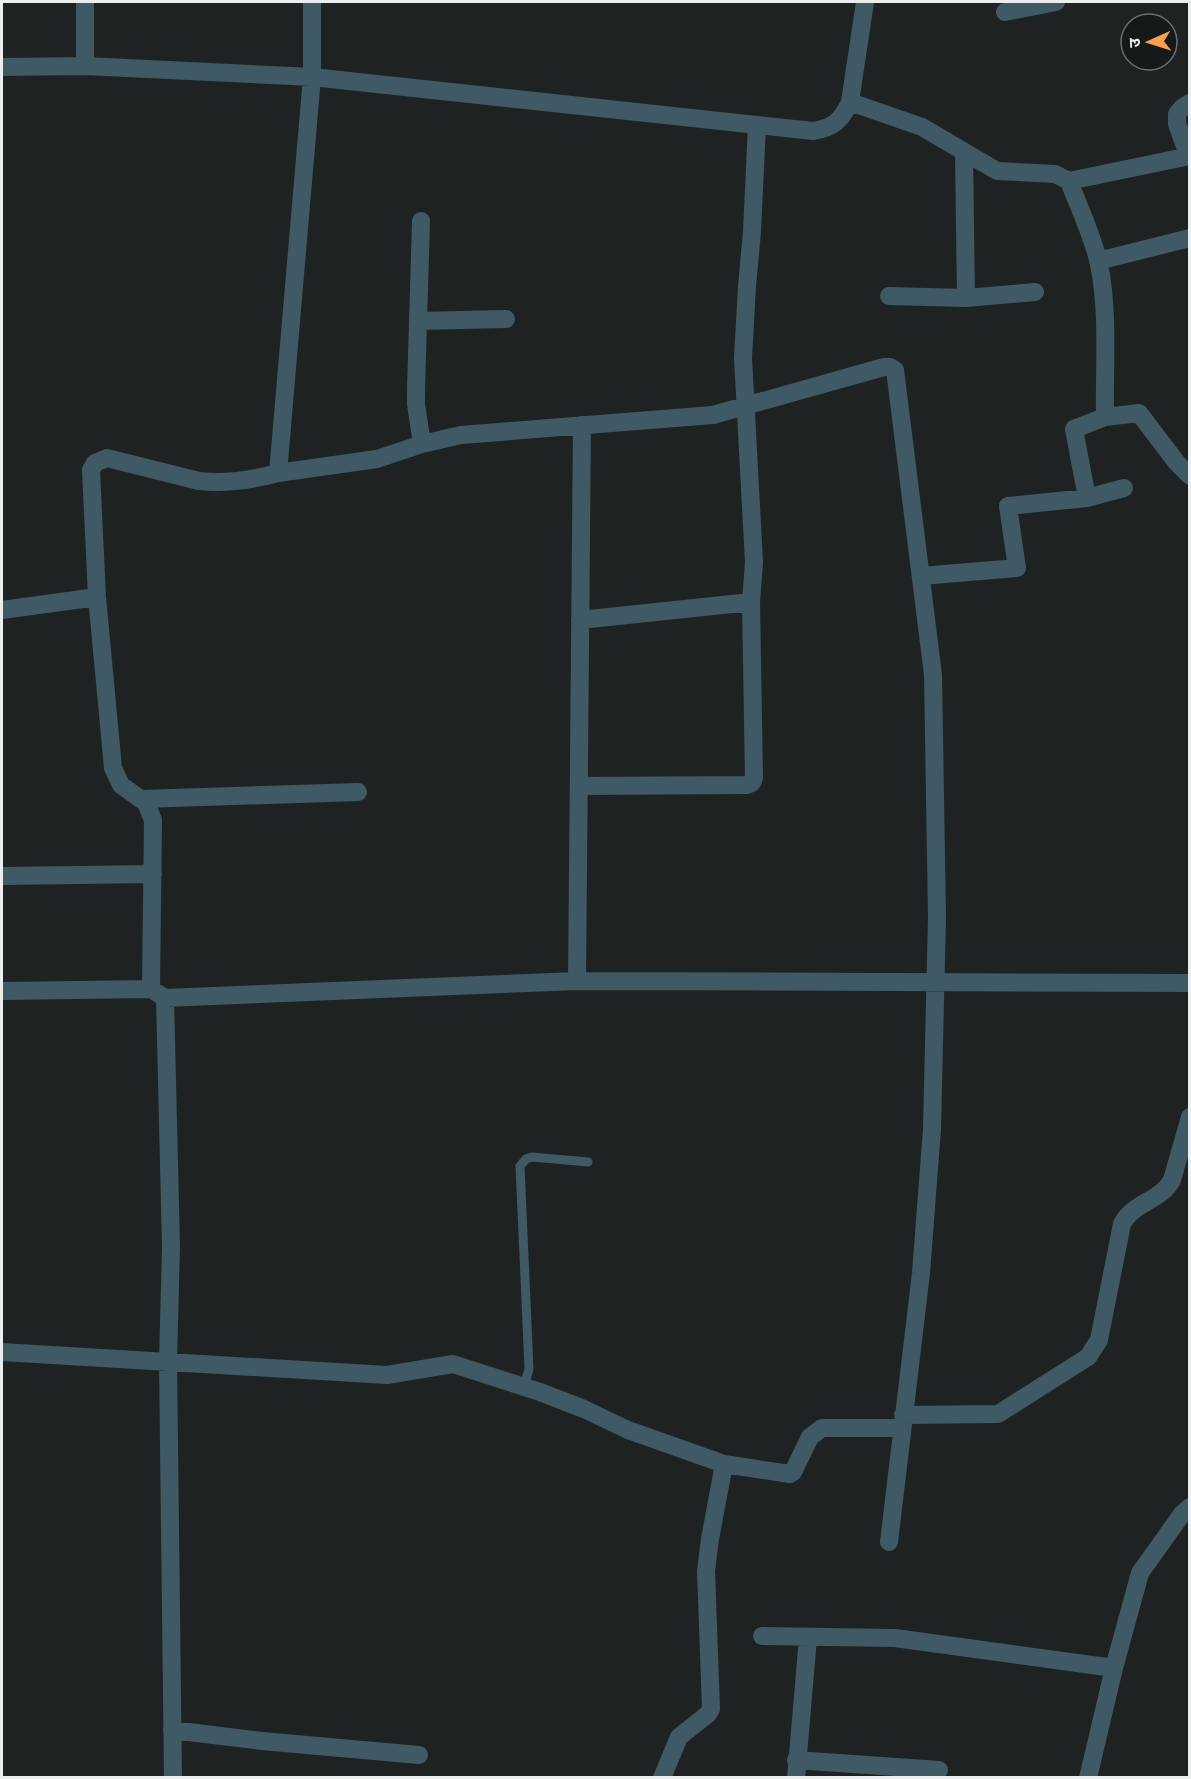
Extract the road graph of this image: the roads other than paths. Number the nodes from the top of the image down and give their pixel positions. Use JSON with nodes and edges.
{"nodes":[{"id":1,"x":84,"y":2,"type":"edge"},
{"id":2,"x":312,"y":2,"type":"edge"},
{"id":3,"x":865,"y":2,"type":"edge"},
{"id":4,"x":1056,"y":2,"type":"edge"},
{"id":5,"x":1005,"y":12,"type":"dead end"},
{"id":6,"x":85,"y":66,"type":"junction"},
{"id":7,"x":2,"y":67,"type":"edge"},
{"id":8,"x":312,"y":77,"type":"junction"},
{"id":9,"x":850,"y":102,"type":"junction"},
{"id":10,"x":1190,"y":104,"type":"edge"},
{"id":11,"x":757,"y":125,"type":"junction"},
{"id":12,"x":964,"y":153,"type":"junction"},
{"id":13,"x":1069,"y":181,"type":"junction"},
{"id":14,"x":421,"y":221,"type":"dead end"},
{"id":15,"x":1190,"y":238,"type":"edge"},
{"id":16,"x":1098,"y":261,"type":"junction"},
{"id":17,"x":1035,"y":292,"type":"dead end"},
{"id":18,"x":889,"y":296,"type":"dead end"},
{"id":19,"x":966,"y":298,"type":"junction"},
{"id":20,"x":506,"y":319,"type":"dead end"},
{"id":21,"x":418,"y":321,"type":"junction"},
{"id":22,"x":747,"y":405,"type":"junction"},
{"id":23,"x":1105,"y":417,"type":"junction"},
{"id":24,"x":582,"y":425,"type":"junction"},
{"id":25,"x":422,"y":444,"type":"junction"},
{"id":26,"x":278,"y":473,"type":"junction"},
{"id":27,"x":1190,"y":476,"type":"edge"},
{"id":28,"x":1124,"y":488,"type":"dead end"},
{"id":29,"x":1087,"y":498,"type":"junction"},
{"id":30,"x":921,"y":576,"type":"junction"},
{"id":31,"x":97,"y":597,"type":"junction"},
{"id":32,"x":751,"y":602,"type":"junction"},
{"id":33,"x":2,"y":609,"type":"edge"},
{"id":34,"x":580,"y":620,"type":"junction"},
{"id":35,"x":579,"y":786,"type":"junction"},
{"id":36,"x":358,"y":792,"type":"dead end"},
{"id":37,"x":142,"y":799,"type":"junction"},
{"id":38,"x":153,"y":874,"type":"junction"},
{"id":39,"x":2,"y":876,"type":"edge"},
{"id":40,"x":577,"y":981,"type":"junction"},
{"id":41,"x":936,"y":982,"type":"junction"},
{"id":42,"x":1190,"y":983,"type":"edge"},
{"id":43,"x":2,"y":991,"type":"edge"},
{"id":44,"x":158,"y":994,"type":"junction"},
{"id":45,"x":1190,"y":1117,"type":"edge"},
{"id":46,"x":588,"y":1162,"type":"dead end"},
{"id":47,"x":2,"y":1352,"type":"edge"},
{"id":48,"x":168,"y":1361,"type":"junction"},
{"id":49,"x":524,"y":1387,"type":"junction"},
{"id":50,"x":902,"y":1421,"type":"junction"},
{"id":51,"x":724,"y":1464,"type":"junction"},
{"id":52,"x":1190,"y":1507,"type":"edge"},
{"id":53,"x":889,"y":1542,"type":"dead end"},
{"id":54,"x":762,"y":1636,"type":"dead end"},
{"id":55,"x":808,"y":1638,"type":"junction"},
{"id":56,"x":1113,"y":1668,"type":"junction"},
{"id":57,"x":172,"y":1730,"type":"junction"},
{"id":58,"x":419,"y":1755,"type":"dead end"},
{"id":59,"x":796,"y":1769,"type":"edge"},
{"id":60,"x":939,"y":1770,"type":"dead end"},
{"id":61,"x":173,"y":1778,"type":"edge"},
{"id":62,"x":662,"y":1778,"type":"edge"},
{"id":63,"x":1088,"y":1778,"type":"edge"}],
"edges":[{"from":1,"to":6,"type":"street"},
{"from":2,"to":8,"type":"street"},
{"from":3,"to":9,"type":"street"},
{"from":4,"to":5,"type":"street"},
{"from":6,"to":7,"type":"street"},
{"from":6,"to":8,"type":"street"},
{"from":8,"to":11,"type":"street"},
{"from":8,"to":26,"type":"street"},
{"from":9,"to":11,"type":"street"},
{"from":9,"to":12,"type":"street"},
{"from":10,"to":13,"type":"street"},
{"from":11,"to":22,"type":"street"},
{"from":12,"to":13,"type":"street"},
{"from":12,"to":19,"type":"street"},
{"from":13,"to":16,"type":"street"},
{"from":14,"to":21,"type":"street"},
{"from":15,"to":16,"type":"street"},
{"from":16,"to":23,"type":"street"},
{"from":17,"to":19,"type":"street"},
{"from":18,"to":19,"type":"street"},
{"from":20,"to":21,"type":"street"},
{"from":21,"to":25,"type":"street"},
{"from":22,"to":24,"type":"street"},
{"from":22,"to":30,"type":"street"},
{"from":22,"to":32,"type":"street"},
{"from":23,"to":27,"type":"street"},
{"from":23,"to":29,"type":"street"},
{"from":24,"to":25,"type":"street"},
{"from":24,"to":34,"type":"street"},
{"from":25,"to":26,"type":"street"},
{"from":26,"to":31,"type":"street"},
{"from":28,"to":29,"type":"street"},
{"from":29,"to":30,"type":"street"},
{"from":30,"to":41,"type":"street"},
{"from":31,"to":33,"type":"street"},
{"from":31,"to":37,"type":"street"},
{"from":32,"to":34,"type":"street"},
{"from":32,"to":35,"type":"street"},
{"from":34,"to":35,"type":"street"},
{"from":35,"to":40,"type":"street"},
{"from":36,"to":37,"type":"street"},
{"from":37,"to":38,"type":"street"},
{"from":38,"to":39,"type":"street"},
{"from":38,"to":44,"type":"street"},
{"from":40,"to":41,"type":"street"},
{"from":40,"to":44,"type":"street"},
{"from":41,"to":42,"type":"street"},
{"from":41,"to":50,"type":"street"},
{"from":43,"to":44,"type":"street"},
{"from":44,"to":48,"type":"street"},
{"from":45,"to":50,"type":"street"},
{"from":46,"to":49,"type":"lane"},
{"from":47,"to":48,"type":"street"},
{"from":48,"to":49,"type":"street"},
{"from":48,"to":57,"type":"street"},
{"from":49,"to":51,"type":"street"},
{"from":50,"to":51,"type":"street"},
{"from":50,"to":53,"type":"street"},
{"from":51,"to":62,"type":"street"},
{"from":52,"to":56,"type":"street"},
{"from":54,"to":55,"type":"street"},
{"from":55,"to":56,"type":"street"},
{"from":55,"to":59,"type":"street"},
{"from":56,"to":63,"type":"street"},
{"from":57,"to":58,"type":"street"},
{"from":57,"to":61,"type":"street"},
{"from":59,"to":60,"type":"street"}]}
